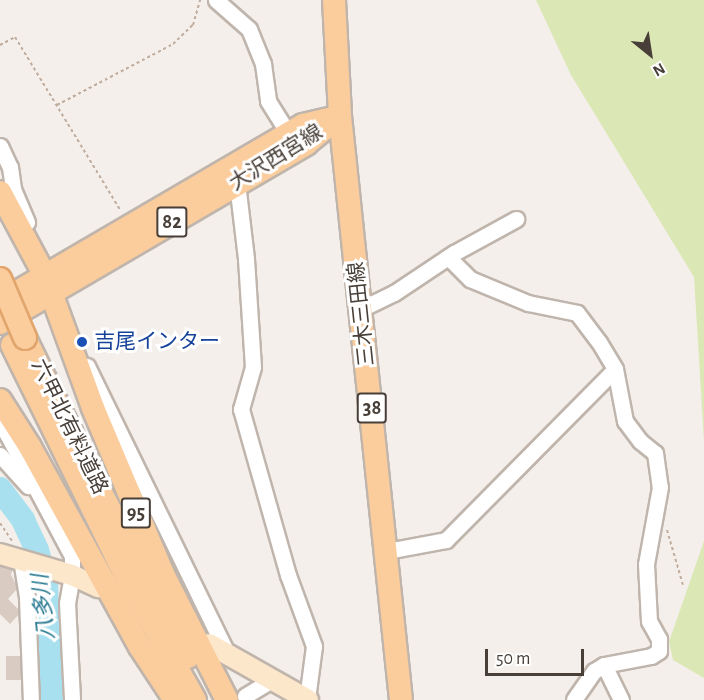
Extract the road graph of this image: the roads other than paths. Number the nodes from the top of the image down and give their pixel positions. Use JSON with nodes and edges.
{"nodes":[{"id":1,"x":216,"y":0,"type":"edge"},
{"id":2,"x":334,"y":0,"type":"edge"},
{"id":3,"x":340,"y":117,"type":"junction"},
{"id":4,"x":289,"y":134,"type":"junction"},
{"id":5,"x":0,"y":146,"type":"edge"},
{"id":6,"x":237,"y":183,"type":"junction"},
{"id":7,"x":0,"y":192,"type":"edge"},
{"id":8,"x":516,"y":219,"type":"dead end"},
{"id":9,"x":32,"y":248,"type":"junction"},
{"id":10,"x":448,"y":257,"type":"junction"},
{"id":11,"x":0,"y":279,"type":"edge"},
{"id":12,"x":49,"y":284,"type":"junction"},
{"id":13,"x":0,"y":302,"type":"edge"},
{"id":14,"x":361,"y":309,"type":"junction"},
{"id":15,"x":0,"y":318,"type":"edge"},
{"id":16,"x":62,"y":318,"type":"junction"},
{"id":17,"x":0,"y":323,"type":"edge"},
{"id":18,"x":19,"y":341,"type":"junction"},
{"id":19,"x":615,"y":369,"type":"junction"},
{"id":20,"x":0,"y":400,"type":"edge"},
{"id":21,"x":0,"y":413,"type":"edge"},
{"id":22,"x":0,"y":455,"type":"edge"},
{"id":23,"x":52,"y":518,"type":"junction"},
{"id":24,"x":387,"y":551,"type":"junction"},
{"id":25,"x":0,"y":554,"type":"edge"},
{"id":26,"x":21,"y":559,"type":"junction"},
{"id":27,"x":69,"y":574,"type":"junction"},
{"id":28,"x":98,"y":587,"type":"dead end"},
{"id":29,"x":209,"y":644,"type":"dead end"},
{"id":30,"x":228,"y":656,"type":"junction"},
{"id":31,"x":604,"y":665,"type":"junction"},
{"id":32,"x":272,"y":680,"type":"junction"},
{"id":33,"x":236,"y":698,"type":"edge"},
{"id":34,"x":31,"y":700,"type":"edge"},
{"id":35,"x":72,"y":700,"type":"edge"},
{"id":36,"x":175,"y":700,"type":"edge"},
{"id":37,"x":195,"y":700,"type":"edge"},
{"id":38,"x":212,"y":700,"type":"edge"},
{"id":39,"x":307,"y":700,"type":"edge"},
{"id":40,"x":401,"y":700,"type":"edge"},
{"id":41,"x":574,"y":700,"type":"edge"},
{"id":42,"x":621,"y":700,"type":"edge"}],
"edges":[{"from":1,"to":4,"type":"street"},
{"from":2,"to":3,"type":"main road","name":"三木三田線","number":"38"},
{"from":3,"to":4,"type":"main road","name":"大沢西宮線","number":"82"},
{"from":3,"to":6,"type":"main road","name":"大沢西宮線","number":"82"},
{"from":3,"to":14,"type":"main road","name":"三木三田線","number":"38"},
{"from":4,"to":12,"type":"main road","name":"大沢西宮線","number":"82"},
{"from":5,"to":9,"type":"street"},
{"from":6,"to":12,"type":"main road","name":"大沢西宮線","number":"82"},
{"from":6,"to":39,"type":"street"},
{"from":7,"to":9,"type":"main road"},
{"from":8,"to":10,"type":"street"},
{"from":9,"to":12,"type":"main road"},
{"from":10,"to":14,"type":"street"},
{"from":10,"to":19,"type":"street"},
{"from":11,"to":18,"type":"main road","name":"六甲北有料道路","number":"95","bridge":true},
{"from":12,"to":13,"type":"main road","name":"大沢西宮線","number":"82"},
{"from":12,"to":16,"type":"main road","number":"95"},
{"from":12,"to":17,"type":"main road","name":"大沢西宮線","number":"82"},
{"from":14,"to":24,"type":"main road","name":"三木三田線","number":"38"},
{"from":15,"to":18,"type":"main road","name":"六甲北有料道路","number":"95"},
{"from":16,"to":30,"type":"street"},
{"from":16,"to":33,"type":"main road","number":"95"},
{"from":18,"to":37,"type":"main road","name":"六甲北有料道路","number":"95"},
{"from":18,"to":38,"type":"main road","name":"六甲北有料道路","number":"95"},
{"from":19,"to":24,"type":"street"},
{"from":19,"to":31,"type":"street"},
{"from":20,"to":36,"type":"main road"},
{"from":21,"to":23,"type":"street"},
{"from":22,"to":23,"type":"street"},
{"from":23,"to":27,"type":"street"},
{"from":24,"to":40,"type":"main road","name":"三木三田線","number":"38"},
{"from":25,"to":26,"type":"street"},
{"from":26,"to":27,"type":"street"},
{"from":26,"to":34,"type":"street"},
{"from":27,"to":28,"type":"street"},
{"from":27,"to":35,"type":"street"},
{"from":29,"to":30,"type":"street"},
{"from":30,"to":32,"type":"street"},
{"from":31,"to":41,"type":"street"},
{"from":31,"to":42,"type":"street"},
{"from":32,"to":33,"type":"street"},
{"from":32,"to":39,"type":"street"}]}
